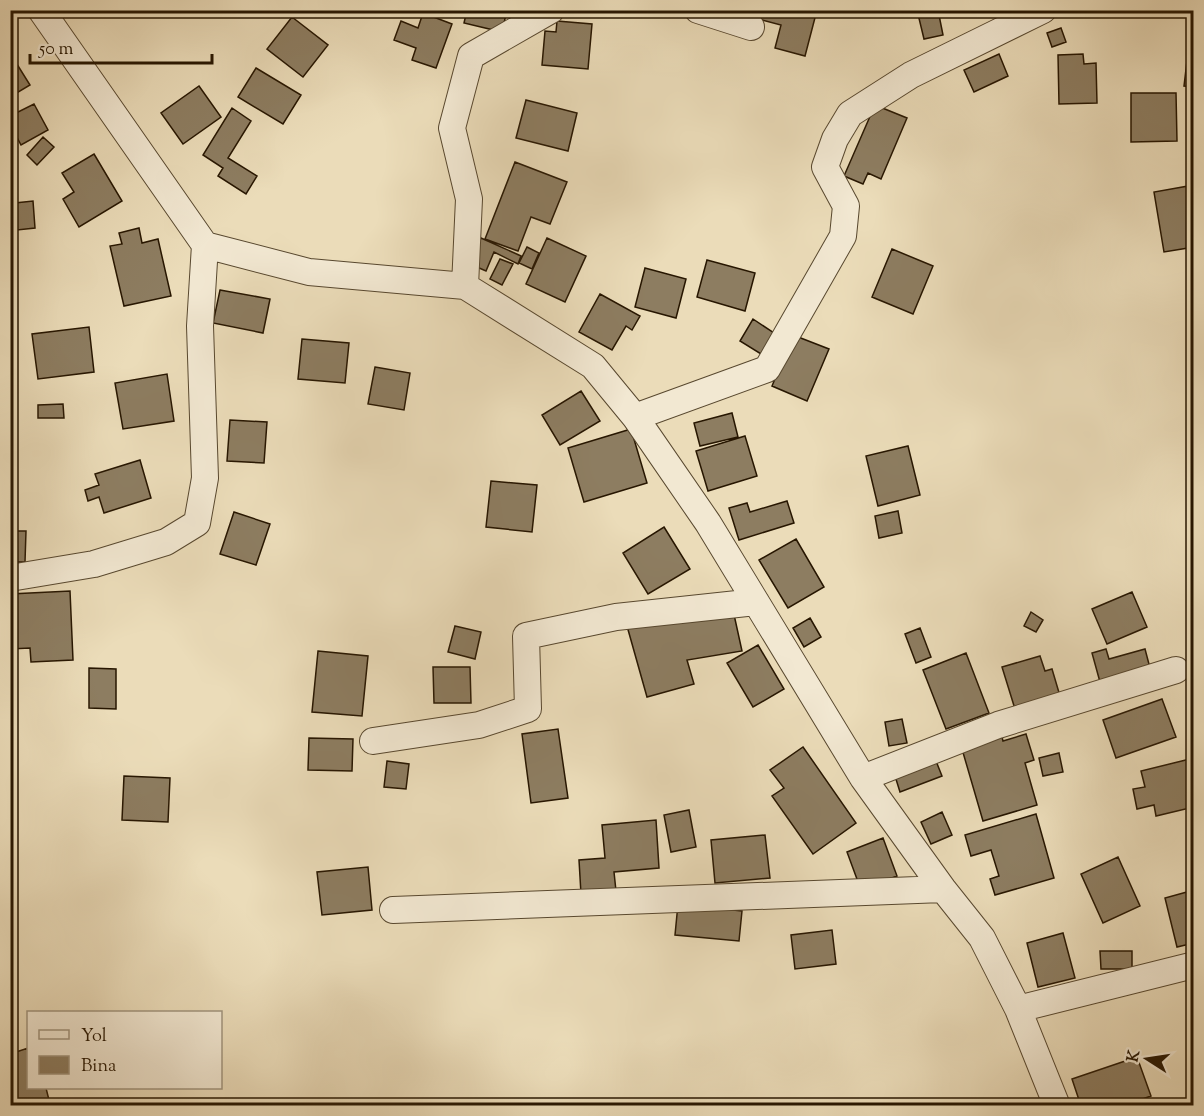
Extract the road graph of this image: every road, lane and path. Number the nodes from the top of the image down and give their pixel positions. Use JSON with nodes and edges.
{"nodes":[{"id":1,"x":41,"y":10,"type":"edge"},
{"id":2,"x":551,"y":10,"type":"edge"},
{"id":3,"x":698,"y":10,"type":"edge"},
{"id":4,"x":1043,"y":10,"type":"edge"},
{"id":5,"x":751,"y":27,"type":"dead end"},
{"id":6,"x":205,"y":245,"type":"junction"},
{"id":7,"x":465,"y":286,"type":"junction"},
{"id":8,"x":635,"y":417,"type":"junction"},
{"id":9,"x":10,"y":578,"type":"edge"},
{"id":10,"x":756,"y":602,"type":"junction"},
{"id":11,"x":1176,"y":670,"type":"dead end"},
{"id":12,"x":373,"y":741,"type":"dead end"},
{"id":13,"x":863,"y":778,"type":"junction"},
{"id":14,"x":943,"y":889,"type":"junction"},
{"id":15,"x":393,"y":910,"type":"dead end"},
{"id":16,"x":1194,"y":965,"type":"edge"},
{"id":17,"x":1018,"y":1009,"type":"junction"},
{"id":18,"x":1057,"y":1106,"type":"edge"}],
"edges":[{"from":1,"to":6,"type":"street"},
{"from":2,"to":7,"type":"street"},
{"from":3,"to":5,"type":"street"},
{"from":4,"to":8,"type":"street"},
{"from":6,"to":7,"type":"street"},
{"from":6,"to":9,"type":"street"},
{"from":7,"to":8,"type":"street"},
{"from":8,"to":10,"type":"street"},
{"from":10,"to":12,"type":"street"},
{"from":10,"to":13,"type":"street"},
{"from":11,"to":13,"type":"street"},
{"from":13,"to":14,"type":"street"},
{"from":14,"to":15,"type":"street"},
{"from":14,"to":17,"type":"street"},
{"from":16,"to":17,"type":"street"},
{"from":17,"to":18,"type":"street"}]}
